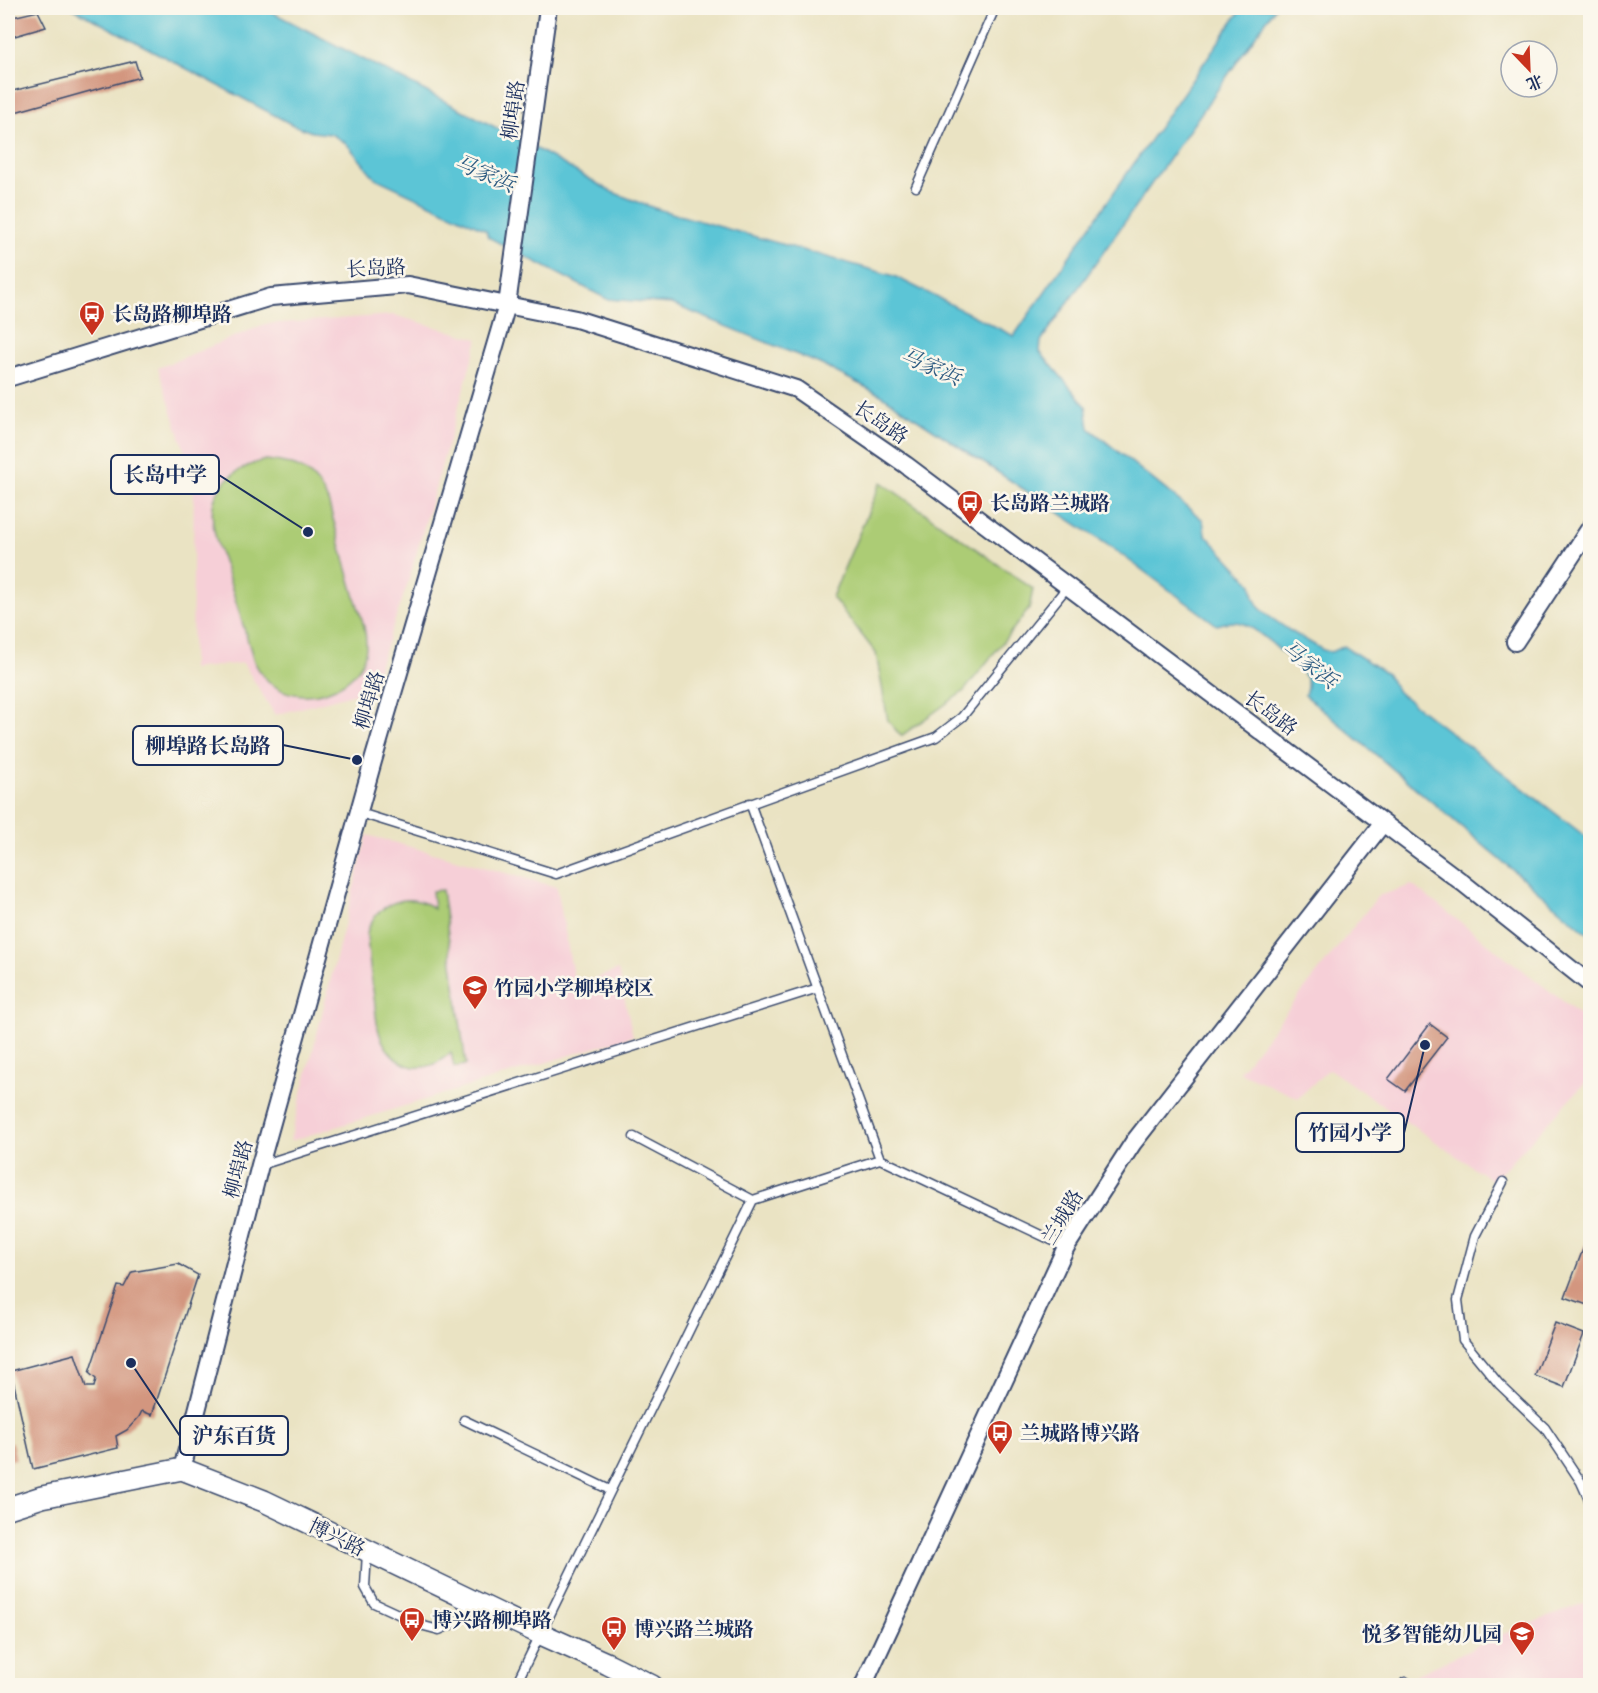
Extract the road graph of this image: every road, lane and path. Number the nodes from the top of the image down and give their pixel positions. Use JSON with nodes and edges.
{"nodes":[{"id":1,"x":548,"y":8,"type":"edge"},
{"id":2,"x":995,"y":8,"type":"edge"},
{"id":3,"x":916,"y":188,"type":"dead end"},
{"id":4,"x":507,"y":305,"type":"junction"},
{"id":5,"x":8,"y":378,"type":"edge"},
{"id":6,"x":1590,"y":528,"type":"edge"},
{"id":7,"x":1068,"y":586,"type":"junction"},
{"id":8,"x":1515,"y":642,"type":"dead end"},
{"id":9,"x":750,"y":803,"type":"junction"},
{"id":10,"x":360,"y":813,"type":"junction"},
{"id":11,"x":1383,"y":823,"type":"junction"},
{"id":12,"x":1590,"y":984,"type":"edge"},
{"id":13,"x":818,"y":988,"type":"junction"},
{"id":14,"x":634,"y":1137,"type":"dead end"},
{"id":15,"x":880,"y":1159,"type":"junction"},
{"id":16,"x":260,"y":1165,"type":"junction"},
{"id":17,"x":1503,"y":1182,"type":"dead end"},
{"id":18,"x":753,"y":1200,"type":"junction"},
{"id":19,"x":1066,"y":1247,"type":"junction"},
{"id":20,"x":464,"y":1420,"type":"dead end"},
{"id":21,"x":182,"y":1469,"type":"junction"},
{"id":22,"x":610,"y":1491,"type":"junction"},
{"id":23,"x":1590,"y":1502,"type":"edge"},
{"id":24,"x":8,"y":1508,"type":"edge"},
{"id":25,"x":367,"y":1551,"type":"junction"},
{"id":26,"x":476,"y":1603,"type":"junction"},
{"id":27,"x":541,"y":1634,"type":"junction"},
{"id":28,"x":515,"y":1686,"type":"edge"},
{"id":29,"x":652,"y":1686,"type":"edge"},
{"id":30,"x":863,"y":1686,"type":"edge"}],
"edges":[{"from":1,"to":4,"type":"street","name":"柳埠路"},
{"from":2,"to":3,"type":"lane"},
{"from":4,"to":5,"type":"street","name":"长岛路"},
{"from":4,"to":7,"type":"street","name":"长岛路"},
{"from":4,"to":10,"type":"street","name":"柳埠路"},
{"from":6,"to":8,"type":"street"},
{"from":7,"to":9,"type":"lane"},
{"from":7,"to":11,"type":"street","name":"长岛路"},
{"from":9,"to":10,"type":"lane"},
{"from":9,"to":13,"type":"lane"},
{"from":10,"to":16,"type":"street","name":"柳埠路"},
{"from":11,"to":12,"type":"street","name":"长岛路"},
{"from":11,"to":19,"type":"street","name":"兰城路"},
{"from":13,"to":15,"type":"lane"},
{"from":13,"to":16,"type":"lane"},
{"from":14,"to":18,"type":"lane"},
{"from":15,"to":18,"type":"lane"},
{"from":15,"to":19,"type":"lane"},
{"from":16,"to":21,"type":"street","name":"柳埠路"},
{"from":17,"to":23,"type":"lane"},
{"from":18,"to":22,"type":"lane"},
{"from":19,"to":30,"type":"street","name":"兰城路"},
{"from":20,"to":22,"type":"lane"},
{"from":21,"to":24,"type":"street"},
{"from":21,"to":25,"type":"street","name":"博兴路"},
{"from":22,"to":27,"type":"lane"},
{"from":25,"to":26,"type":"street","name":"博兴路"},
{"from":25,"to":26,"type":"lane"},
{"from":26,"to":27,"type":"street","name":"博兴路"},
{"from":27,"to":28,"type":"lane"},
{"from":27,"to":29,"type":"street","name":"博兴路"}]}
